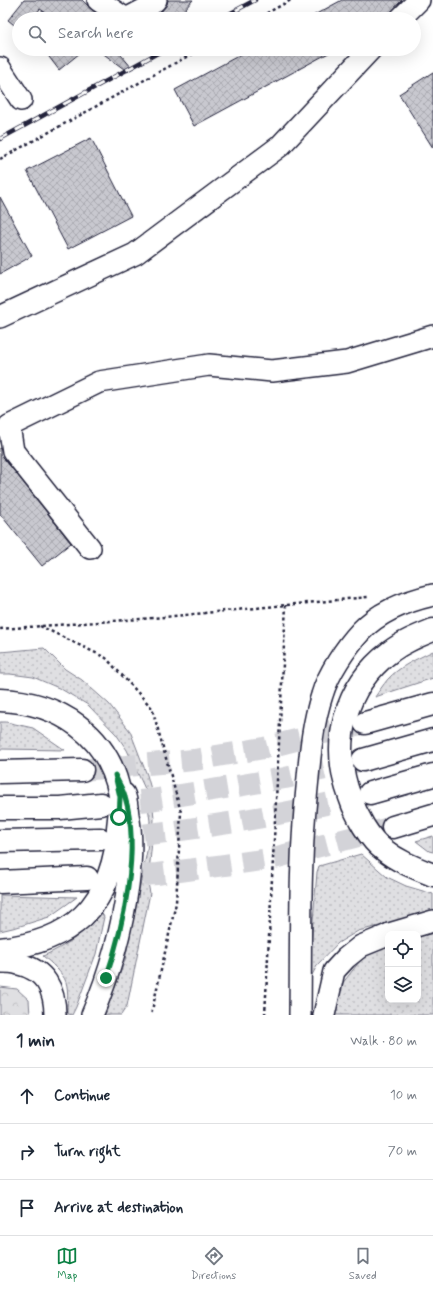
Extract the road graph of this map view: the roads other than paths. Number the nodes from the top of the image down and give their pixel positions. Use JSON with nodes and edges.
{"nodes":[{"id":1,"x":98,"y":0,"type":"edge"},
{"id":2,"x":156,"y":0,"type":"edge"},
{"id":3,"x":419,"y":0,"type":"edge"},
{"id":4,"x":116,"y":12,"type":"edge"},
{"id":5,"x":139,"y":12,"type":"edge"},
{"id":6,"x":407,"y":12,"type":"edge"},
{"id":7,"x":364,"y":56,"type":"edge"},
{"id":8,"x":0,"y":68,"type":"edge"},
{"id":9,"x":22,"y":100,"type":"dead end"},
{"id":10,"x":0,"y":317,"type":"edge"},
{"id":11,"x":433,"y":336,"type":"edge"},
{"id":12,"x":90,"y":548,"type":"dead end"},
{"id":13,"x":433,"y":595,"type":"edge"},
{"id":14,"x":433,"y":630,"type":"edge"},
{"id":15,"x":0,"y":700,"type":"edge"},
{"id":16,"x":433,"y":704,"type":"edge"},
{"id":17,"x":365,"y":723,"type":"tunnel mouth"},
{"id":18,"x":433,"y":740,"type":"edge"},
{"id":19,"x":364,"y":760,"type":"tunnel mouth"},
{"id":20,"x":82,"y":770,"type":"tunnel mouth"},
{"id":21,"x":0,"y":772,"type":"edge"},
{"id":22,"x":115,"y":775,"type":"junction"},
{"id":23,"x":433,"y":775,"type":"edge"},
{"id":24,"x":370,"y":793,"type":"tunnel mouth"},
{"id":25,"x":101,"y":804,"type":"tunnel mouth"},
{"id":26,"x":0,"y":808,"type":"edge"},
{"id":27,"x":433,"y":815,"type":"edge"},
{"id":28,"x":393,"y":827,"type":"tunnel mouth"},
{"id":29,"x":100,"y":839,"type":"tunnel mouth"},
{"id":30,"x":0,"y":841,"type":"edge"},
{"id":31,"x":433,"y":875,"type":"edge"},
{"id":32,"x":87,"y":878,"type":"tunnel mouth"},
{"id":33,"x":0,"y":882,"type":"edge"},
{"id":34,"x":433,"y":921,"type":"edge"},
{"id":35,"x":399,"y":931,"type":"edge"},
{"id":36,"x":385,"y":936,"type":"edge"},
{"id":37,"x":0,"y":949,"type":"edge"},
{"id":38,"x":0,"y":962,"type":"edge"},
{"id":39,"x":55,"y":1015,"type":"edge"},
{"id":40,"x":92,"y":1015,"type":"edge"},
{"id":41,"x":300,"y":1015,"type":"edge"},
{"id":42,"x":324,"y":1015,"type":"edge"}],
"edges":[{"from":1,"to":4,"type":"street"},
{"from":2,"to":5,"type":"street"},
{"from":3,"to":6,"type":"street"},
{"from":7,"to":10,"type":"street"},
{"from":8,"to":9,"type":"street"},
{"from":11,"to":12,"type":"street"},
{"from":13,"to":41,"type":"street"},
{"from":14,"to":31,"type":"main road"},
{"from":15,"to":22,"type":"main road"},
{"from":16,"to":17,"type":"main road"},
{"from":18,"to":19,"type":"main road"},
{"from":20,"to":21,"type":"main road"},
{"from":22,"to":37,"type":"main road"},
{"from":22,"to":40,"type":"street"},
{"from":23,"to":24,"type":"main road"},
{"from":25,"to":26,"type":"main road"},
{"from":27,"to":28,"type":"main road"},
{"from":29,"to":30,"type":"main road"},
{"from":32,"to":33,"type":"main road"},
{"from":34,"to":35,"type":"street"},
{"from":36,"to":42,"type":"street"},
{"from":38,"to":39,"type":"street"}]}
